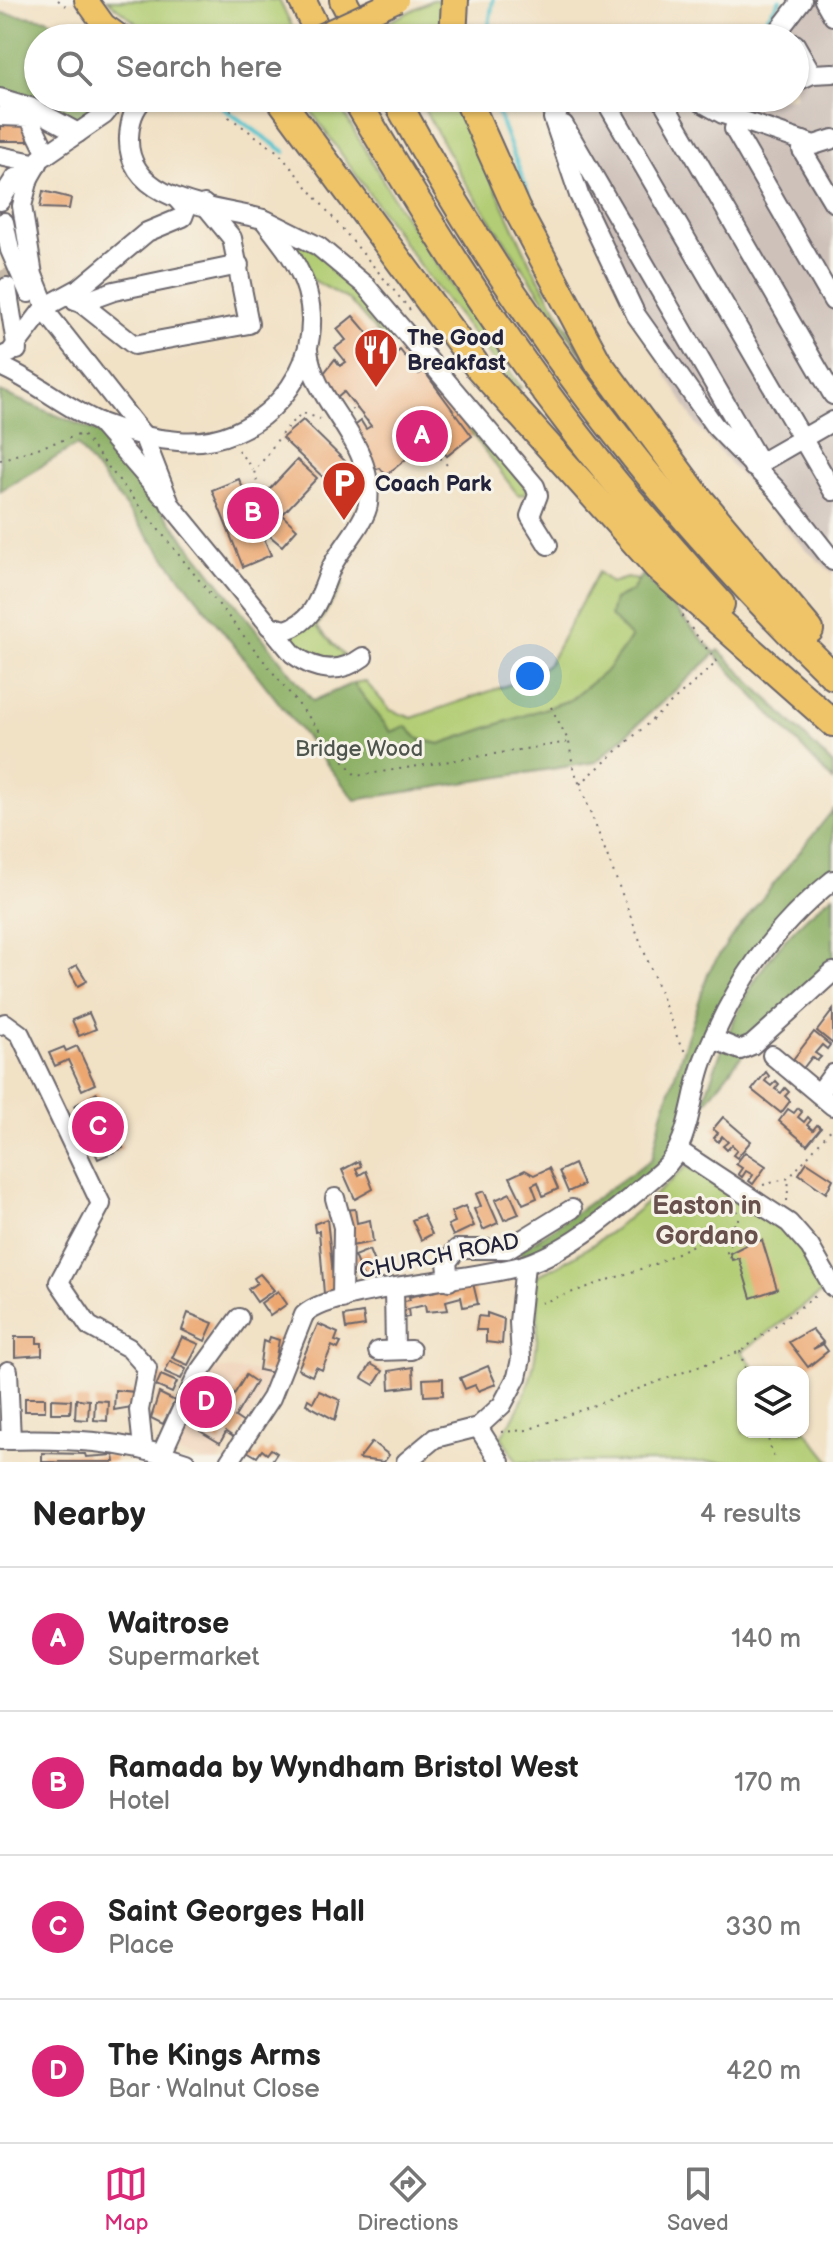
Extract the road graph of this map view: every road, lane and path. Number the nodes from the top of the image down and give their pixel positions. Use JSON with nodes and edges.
{"nodes":[{"id":1,"x":73,"y":0,"type":"edge"},
{"id":2,"x":302,"y":0,"type":"edge"},
{"id":3,"x":343,"y":0,"type":"edge"},
{"id":4,"x":397,"y":0,"type":"edge"},
{"id":5,"x":455,"y":0,"type":"edge"},
{"id":6,"x":802,"y":0,"type":"edge"},
{"id":7,"x":824,"y":0,"type":"edge"},
{"id":8,"x":833,"y":16,"type":"edge"},
{"id":9,"x":105,"y":24,"type":"edge"},
{"id":10,"x":312,"y":24,"type":"edge"},
{"id":11,"x":347,"y":24,"type":"edge"},
{"id":12,"x":356,"y":24,"type":"edge"},
{"id":13,"x":454,"y":24,"type":"edge"},
{"id":14,"x":788,"y":24,"type":"edge"},
{"id":15,"x":833,"y":73,"type":"edge"},
{"id":16,"x":809,"y":77,"type":"edge"},
{"id":17,"x":0,"y":98,"type":"edge"},
{"id":18,"x":24,"y":105,"type":"edge"},
{"id":19,"x":39,"y":112,"type":"edge"},
{"id":20,"x":106,"y":112,"type":"edge"},
{"id":21,"x":136,"y":112,"type":"edge"},
{"id":22,"x":230,"y":112,"type":"edge"},
{"id":23,"x":289,"y":112,"type":"edge"},
{"id":24,"x":363,"y":112,"type":"edge"},
{"id":25,"x":403,"y":112,"type":"edge"},
{"id":26,"x":473,"y":112,"type":"edge"},
{"id":27,"x":557,"y":112,"type":"edge"},
{"id":28,"x":566,"y":112,"type":"edge"},
{"id":29,"x":612,"y":112,"type":"edge"},
{"id":30,"x":669,"y":112,"type":"edge"},
{"id":31,"x":730,"y":112,"type":"edge"},
{"id":32,"x":735,"y":112,"type":"edge"},
{"id":33,"x":0,"y":116,"type":"edge"},
{"id":34,"x":78,"y":133,"type":"junction"},
{"id":35,"x":833,"y":139,"type":"edge"},
{"id":36,"x":803,"y":141,"type":"junction"},
{"id":37,"x":0,"y":156,"type":"edge"},
{"id":38,"x":38,"y":165,"type":"junction"},
{"id":39,"x":177,"y":199,"type":"junction"},
{"id":40,"x":0,"y":201,"type":"edge"},
{"id":41,"x":833,"y":202,"type":"edge"},
{"id":42,"x":204,"y":204,"type":"junction"},
{"id":43,"x":263,"y":219,"type":"junction"},
{"id":44,"x":4,"y":222,"type":"dead end"},
{"id":45,"x":239,"y":265,"type":"junction"},
{"id":46,"x":7,"y":287,"type":"dead end"},
{"id":47,"x":72,"y":300,"type":"junction"},
{"id":48,"x":833,"y":301,"type":"edge"},
{"id":49,"x":41,"y":310,"type":"junction"},
{"id":50,"x":415,"y":317,"type":"dead end"},
{"id":51,"x":15,"y":345,"type":"junction"},
{"id":52,"x":308,"y":348,"type":"junction"},
{"id":53,"x":0,"y":357,"type":"edge"},
{"id":54,"x":0,"y":366,"type":"edge"},
{"id":55,"x":25,"y":376,"type":"junction"},
{"id":56,"x":833,"y":395,"type":"edge"},
{"id":57,"x":342,"y":419,"type":"junction"},
{"id":58,"x":833,"y":421,"type":"edge"},
{"id":59,"x":99,"y":422,"type":"junction"},
{"id":60,"x":369,"y":423,"type":"dead end"},
{"id":61,"x":143,"y":435,"type":"junction"},
{"id":62,"x":803,"y":438,"type":"junction"},
{"id":63,"x":429,"y":446,"type":"dead end"},
{"id":64,"x":757,"y":465,"type":"junction"},
{"id":65,"x":449,"y":467,"type":"dead end"},
{"id":66,"x":259,"y":489,"type":"dead end"},
{"id":67,"x":833,"y":491,"type":"edge"},
{"id":68,"x":170,"y":504,"type":"junction"},
{"id":69,"x":548,"y":545,"type":"dead end"},
{"id":70,"x":833,"y":561,"type":"edge"},
{"id":71,"x":673,"y":606,"type":"dead end"},
{"id":72,"x":269,"y":626,"type":"junction"},
{"id":73,"x":363,"y":657,"type":"dead end"},
{"id":74,"x":833,"y":657,"type":"edge"},
{"id":75,"x":833,"y":676,"type":"edge"},
{"id":76,"x":793,"y":684,"type":"junction"},
{"id":77,"x":551,"y":707,"type":"dead end"},
{"id":78,"x":833,"y":723,"type":"edge"},
{"id":79,"x":580,"y":784,"type":"junction"},
{"id":80,"x":833,"y":880,"type":"edge"},
{"id":81,"x":833,"y":972,"type":"edge"},
{"id":82,"x":0,"y":1025,"type":"edge"},
{"id":83,"x":713,"y":1039,"type":"junction"},
{"id":84,"x":772,"y":1055,"type":"dead end"},
{"id":85,"x":703,"y":1062,"type":"junction"},
{"id":86,"x":833,"y":1074,"type":"edge"},
{"id":87,"x":826,"y":1098,"type":"edge"},
{"id":88,"x":833,"y":1127,"type":"edge"},
{"id":89,"x":678,"y":1150,"type":"junction"},
{"id":90,"x":789,"y":1178,"type":"junction"},
{"id":91,"x":745,"y":1193,"type":"junction"},
{"id":92,"x":335,"y":1198,"type":"dead end"},
{"id":93,"x":565,"y":1209,"type":"dead end"},
{"id":94,"x":785,"y":1220,"type":"junction"},
{"id":95,"x":738,"y":1225,"type":"junction"},
{"id":96,"x":747,"y":1235,"type":"dead end"},
{"id":97,"x":731,"y":1257,"type":"dead end"},
{"id":98,"x":525,"y":1265,"type":"junction"},
{"id":99,"x":449,"y":1281,"type":"junction"},
{"id":100,"x":832,"y":1286,"type":"edge"},
{"id":101,"x":394,"y":1288,"type":"junction"},
{"id":102,"x":342,"y":1299,"type":"junction"},
{"id":103,"x":541,"y":1303,"type":"dead end"},
{"id":104,"x":228,"y":1321,"type":"dead end"},
{"id":105,"x":395,"y":1350,"type":"dead end"},
{"id":106,"x":740,"y":1351,"type":"junction"},
{"id":107,"x":744,"y":1366,"type":"edge"},
{"id":108,"x":13,"y":1377,"type":"dead end"},
{"id":109,"x":478,"y":1427,"type":"junction"},
{"id":110,"x":504,"y":1432,"type":"dead end"},
{"id":111,"x":768,"y":1438,"type":"edge"},
{"id":112,"x":6,"y":1440,"type":"edge"},
{"id":113,"x":143,"y":1448,"type":"junction"},
{"id":114,"x":162,"y":1453,"type":"junction"},
{"id":115,"x":186,"y":1462,"type":"edge"},
{"id":116,"x":229,"y":1462,"type":"edge"},
{"id":117,"x":406,"y":1462,"type":"edge"},
{"id":118,"x":500,"y":1462,"type":"edge"},
{"id":119,"x":775,"y":1462,"type":"edge"}],
"edges":[{"from":1,"to":9,"type":"main road"},
{"from":2,"to":10,"type":"highway"},
{"from":3,"to":12,"type":"highway"},
{"from":4,"to":11,"type":"main road","bridge":true},
{"from":5,"to":13,"type":"highway"},
{"from":6,"to":14,"type":"street"},
{"from":7,"to":8,"type":"street"},
{"from":15,"to":16,"type":"street"},
{"from":17,"to":18,"type":"street"},
{"from":19,"to":34,"type":"street"},
{"from":20,"to":34,"type":"street"},
{"from":21,"to":39,"type":"street"},
{"from":22,"to":50,"type":"path"},
{"from":23,"to":76,"type":"highway"},
{"from":24,"to":76,"type":"highway"},
{"from":25,"to":75,"type":"highway"},
{"from":26,"to":74,"type":"highway"},
{"from":27,"to":64,"type":"street"},
{"from":28,"to":64,"type":"street"},
{"from":29,"to":62,"type":"street"},
{"from":30,"to":56,"type":"street"},
{"from":31,"to":48,"type":"street"},
{"from":32,"to":36,"type":"street"},
{"from":33,"to":38,"type":"street"},
{"from":34,"to":38,"type":"street"},
{"from":35,"to":36,"type":"street"},
{"from":36,"to":41,"type":"street"},
{"from":37,"to":38,"type":"street"},
{"from":38,"to":40,"type":"street"},
{"from":38,"to":49,"type":"street"},
{"from":39,"to":42,"type":"street"},
{"from":39,"to":47,"type":"street"},
{"from":42,"to":43,"type":"street"},
{"from":42,"to":45,"type":"street"},
{"from":43,"to":52,"type":"street"},
{"from":43,"to":69,"type":"street"},
{"from":44,"to":49,"type":"street"},
{"from":45,"to":47,"type":"street"},
{"from":45,"to":47,"type":"street"},
{"from":46,"to":51,"type":"street"},
{"from":47,"to":49,"type":"street"},
{"from":49,"to":51,"type":"street"},
{"from":49,"to":61,"type":"street"},
{"from":51,"to":53,"type":"street"},
{"from":51,"to":55,"type":"street"},
{"from":52,"to":57,"type":"street"},
{"from":52,"to":61,"type":"street"},
{"from":54,"to":55,"type":"street"},
{"from":55,"to":59,"type":"street"},
{"from":57,"to":60,"type":"path"},
{"from":57,"to":66,"type":"path"},
{"from":57,"to":72,"type":"street"},
{"from":58,"to":62,"type":"street"},
{"from":59,"to":61,"type":"street"},
{"from":59,"to":68,"type":"street"},
{"from":61,"to":68,"type":"street"},
{"from":62,"to":64,"type":"street"},
{"from":62,"to":67,"type":"street"},
{"from":63,"to":65,"type":"path"},
{"from":64,"to":70,"type":"street"},
{"from":68,"to":72,"type":"street"},
{"from":71,"to":79,"type":"path"},
{"from":72,"to":73,"type":"street"},
{"from":76,"to":78,"type":"highway"},
{"from":77,"to":79,"type":"path"},
{"from":79,"to":85,"type":"path"},
{"from":80,"to":83,"type":"street"},
{"from":81,"to":83,"type":"street"},
{"from":82,"to":113,"type":"street"},
{"from":83,"to":85,"type":"street"},
{"from":84,"to":87,"type":"street"},
{"from":85,"to":89,"type":"street"},
{"from":86,"to":87,"type":"street"},
{"from":88,"to":90,"type":"path"},
{"from":89,"to":91,"type":"street"},
{"from":89,"to":98,"type":"street","name":"CHURCH ROAD"},
{"from":90,"to":91,"type":"path"},
{"from":90,"to":94,"type":"path"},
{"from":91,"to":94,"type":"street"},
{"from":91,"to":95,"type":"path"},
{"from":92,"to":102,"type":"street","name":"CHURCH ROAD"},
{"from":93,"to":99,"type":"street"},
{"from":94,"to":100,"type":"street"},
{"from":95,"to":96,"type":"path"},
{"from":95,"to":97,"type":"path"},
{"from":95,"to":103,"type":"path"},
{"from":98,"to":99,"type":"street","name":"CHURCH ROAD"},
{"from":98,"to":109,"type":"street"},
{"from":99,"to":101,"type":"street","name":"CHURCH ROAD"},
{"from":100,"to":106,"type":"path"},
{"from":101,"to":102,"type":"street","name":"CHURCH ROAD"},
{"from":101,"to":105,"type":"street"},
{"from":102,"to":116,"type":"street","name":"CHURCH ROAD"},
{"from":104,"to":114,"type":"street"},
{"from":106,"to":107,"type":"path"},
{"from":106,"to":110,"type":"path"},
{"from":108,"to":112,"type":"street"},
{"from":109,"to":117,"type":"street"},
{"from":109,"to":118,"type":"street"},
{"from":111,"to":119,"type":"path"},
{"from":112,"to":113,"type":"street"},
{"from":113,"to":114,"type":"street"},
{"from":114,"to":115,"type":"street"}]}
